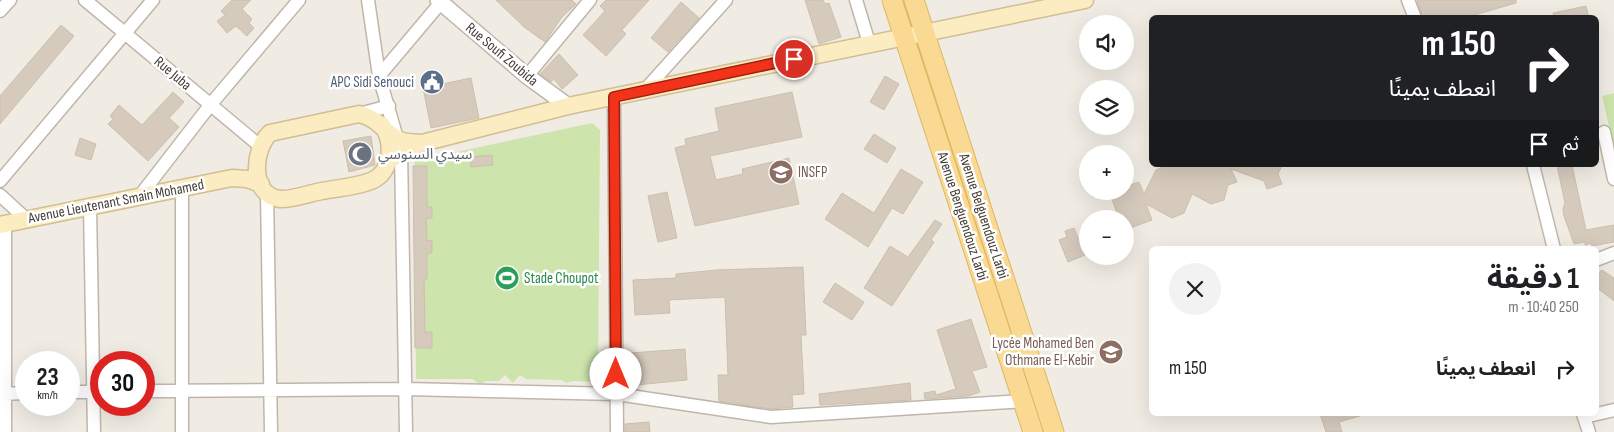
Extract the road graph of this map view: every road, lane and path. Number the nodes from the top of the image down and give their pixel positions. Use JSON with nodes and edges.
{"nodes":[{"id":1,"x":10,"y":0,"type":"edge"},
{"id":2,"x":85,"y":0,"type":"edge"},
{"id":3,"x":153,"y":0,"type":"edge"},
{"id":4,"x":299,"y":0,"type":"edge"},
{"id":5,"x":368,"y":0,"type":"edge"},
{"id":6,"x":590,"y":0,"type":"edge"},
{"id":7,"x":726,"y":0,"type":"edge"},
{"id":8,"x":856,"y":0,"type":"edge"},
{"id":9,"x":892,"y":0,"type":"edge"},
{"id":10,"x":914,"y":0,"type":"edge"},
{"id":11,"x":1084,"y":0,"type":"edge"},
{"id":12,"x":1408,"y":0,"type":"edge"},
{"id":13,"x":440,"y":1,"type":"edge"},
{"id":14,"x":0,"y":11,"type":"edge"},
{"id":15,"x":1414,"y":15,"type":"edge"},
{"id":16,"x":924,"y":32,"type":"junction"},
{"id":17,"x":125,"y":33,"type":"junction"},
{"id":18,"x":904,"y":36,"type":"junction"},
{"id":19,"x":868,"y":43,"type":"junction"},
{"id":20,"x":379,"y":76,"type":"junction"},
{"id":21,"x":527,"y":76,"type":"junction"},
{"id":22,"x":644,"y":91,"type":"junction"},
{"id":23,"x":614,"y":97,"type":"junction"},
{"id":24,"x":211,"y":104,"type":"junction"},
{"id":25,"x":389,"y":106,"type":"junction"},
{"id":26,"x":568,"y":106,"type":"junction"},
{"id":27,"x":360,"y":114,"type":"junction"},
{"id":28,"x":382,"y":125,"type":"junction"},
{"id":29,"x":1604,"y":132,"type":"dead end"},
{"id":30,"x":259,"y":150,"type":"junction"},
{"id":31,"x":396,"y":151,"type":"junction"},
{"id":32,"x":1534,"y":167,"type":"edge"},
{"id":33,"x":232,"y":178,"type":"junction"},
{"id":34,"x":1614,"y":179,"type":"edge"},
{"id":35,"x":0,"y":181,"type":"edge"},
{"id":36,"x":182,"y":188,"type":"junction"},
{"id":37,"x":264,"y":188,"type":"junction"},
{"id":38,"x":0,"y":195,"type":"edge"},
{"id":39,"x":139,"y":197,"type":"junction"},
{"id":40,"x":90,"y":207,"type":"junction"},
{"id":41,"x":26,"y":219,"type":"junction"},
{"id":42,"x":2,"y":225,"type":"edge"},
{"id":43,"x":1553,"y":246,"type":"edge"},
{"id":44,"x":1614,"y":253,"type":"edge"},
{"id":45,"x":1599,"y":259,"type":"edge"},
{"id":46,"x":95,"y":351,"type":"edge"},
{"id":47,"x":406,"y":389,"type":"junction"},
{"id":48,"x":181,"y":390,"type":"junction"},
{"id":49,"x":155,"y":391,"type":"edge"},
{"id":50,"x":271,"y":391,"type":"junction"},
{"id":51,"x":15,"y":393,"type":"edge"},
{"id":52,"x":2,"y":394,"type":"edge"},
{"id":53,"x":617,"y":394,"type":"junction"},
{"id":54,"x":1024,"y":401,"type":"junction"},
{"id":55,"x":1614,"y":410,"type":"edge"},
{"id":56,"x":1599,"y":412,"type":"edge"},
{"id":57,"x":95,"y":416,"type":"edge"},
{"id":58,"x":1583,"y":416,"type":"edge"},
{"id":59,"x":5,"y":432,"type":"edge"},
{"id":60,"x":94,"y":432,"type":"edge"},
{"id":61,"x":182,"y":432,"type":"edge"},
{"id":62,"x":271,"y":432,"type":"edge"},
{"id":63,"x":406,"y":432,"type":"edge"},
{"id":64,"x":617,"y":432,"type":"edge"},
{"id":65,"x":1033,"y":432,"type":"edge"},
{"id":66,"x":1054,"y":432,"type":"edge"},
{"id":67,"x":1589,"y":432,"type":"edge"}],
"edges":[{"from":1,"to":14,"type":"street"},
{"from":2,"to":17,"type":"street","name":"Rue Juba"},
{"from":3,"to":17,"type":"street"},
{"from":4,"to":24,"type":"street"},
{"from":5,"to":20,"type":"street"},
{"from":6,"to":21,"type":"street"},
{"from":7,"to":22,"type":"street"},
{"from":8,"to":19,"type":"street"},
{"from":9,"to":18,"type":"main road","name":"Avenue Benguendouz Larbi"},
{"from":10,"to":16,"type":"main road","name":"Avenue Belguendouz Larbi"},
{"from":11,"to":16,"type":"main road"},
{"from":12,"to":15,"type":"street"},
{"from":13,"to":20,"type":"street"},
{"from":13,"to":21,"type":"street","name":"Rue Soufi Zoubida"},
{"from":16,"to":18,"type":"main road"},
{"from":16,"to":66,"type":"main road","name":"Avenue Belguendouz Larbi"},
{"from":17,"to":24,"type":"street","name":"Rue Juba"},
{"from":17,"to":35,"type":"street"},
{"from":18,"to":19,"type":"main road"},
{"from":18,"to":54,"type":"main road","name":"Avenue Benguendouz Larbi"},
{"from":19,"to":22,"type":"main road"},
{"from":20,"to":25,"type":"street"},
{"from":21,"to":26,"type":"street","name":"Rue Soufi Zoubida"},
{"from":22,"to":23,"type":"main road"},
{"from":23,"to":26,"type":"main road"},
{"from":23,"to":53,"type":"street"},
{"from":24,"to":30,"type":"street","name":"Rue Juba"},
{"from":24,"to":39,"type":"street"},
{"from":25,"to":27,"type":"street"},
{"from":25,"to":31,"type":"street"},
{"from":26,"to":31,"type":"main road"},
{"from":27,"to":28,"type":"main road"},
{"from":27,"to":30,"type":"main road"},
{"from":28,"to":31,"type":"main road"},
{"from":28,"to":31,"type":"main road"},
{"from":29,"to":34,"type":"street"},
{"from":30,"to":33,"type":"main road"},
{"from":30,"to":37,"type":"main road"},
{"from":31,"to":37,"type":"main road"},
{"from":31,"to":47,"type":"street"},
{"from":32,"to":43,"type":"street"},
{"from":33,"to":36,"type":"main road","name":"Avenue Lieutenant Smain Mohamed"},
{"from":33,"to":37,"type":"main road"},
{"from":36,"to":39,"type":"main road","name":"Avenue Lieutenant Smain Mohamed"},
{"from":36,"to":48,"type":"street"},
{"from":37,"to":50,"type":"street"},
{"from":38,"to":41,"type":"street"},
{"from":39,"to":40,"type":"main road","name":"Avenue Lieutenant Smain Mohamed"},
{"from":40,"to":41,"type":"main road","name":"Avenue Lieutenant Smain Mohamed"},
{"from":40,"to":46,"type":"street"},
{"from":41,"to":42,"type":"main road","name":"Avenue Lieutenant Smain Mohamed"},
{"from":42,"to":52,"type":"street"},
{"from":44,"to":45,"type":"street"},
{"from":47,"to":50,"type":"street"},
{"from":47,"to":53,"type":"street"},
{"from":47,"to":63,"type":"street"},
{"from":48,"to":49,"type":"street"},
{"from":48,"to":50,"type":"street"},
{"from":48,"to":61,"type":"street"},
{"from":50,"to":62,"type":"street"},
{"from":51,"to":52,"type":"street"},
{"from":52,"to":59,"type":"street"},
{"from":53,"to":54,"type":"street"},
{"from":53,"to":64,"type":"street"},
{"from":54,"to":65,"type":"main road","name":"Avenue Benguendouz Larbi"},
{"from":55,"to":56,"type":"street"},
{"from":57,"to":60,"type":"street"},
{"from":58,"to":67,"type":"street"}]}
